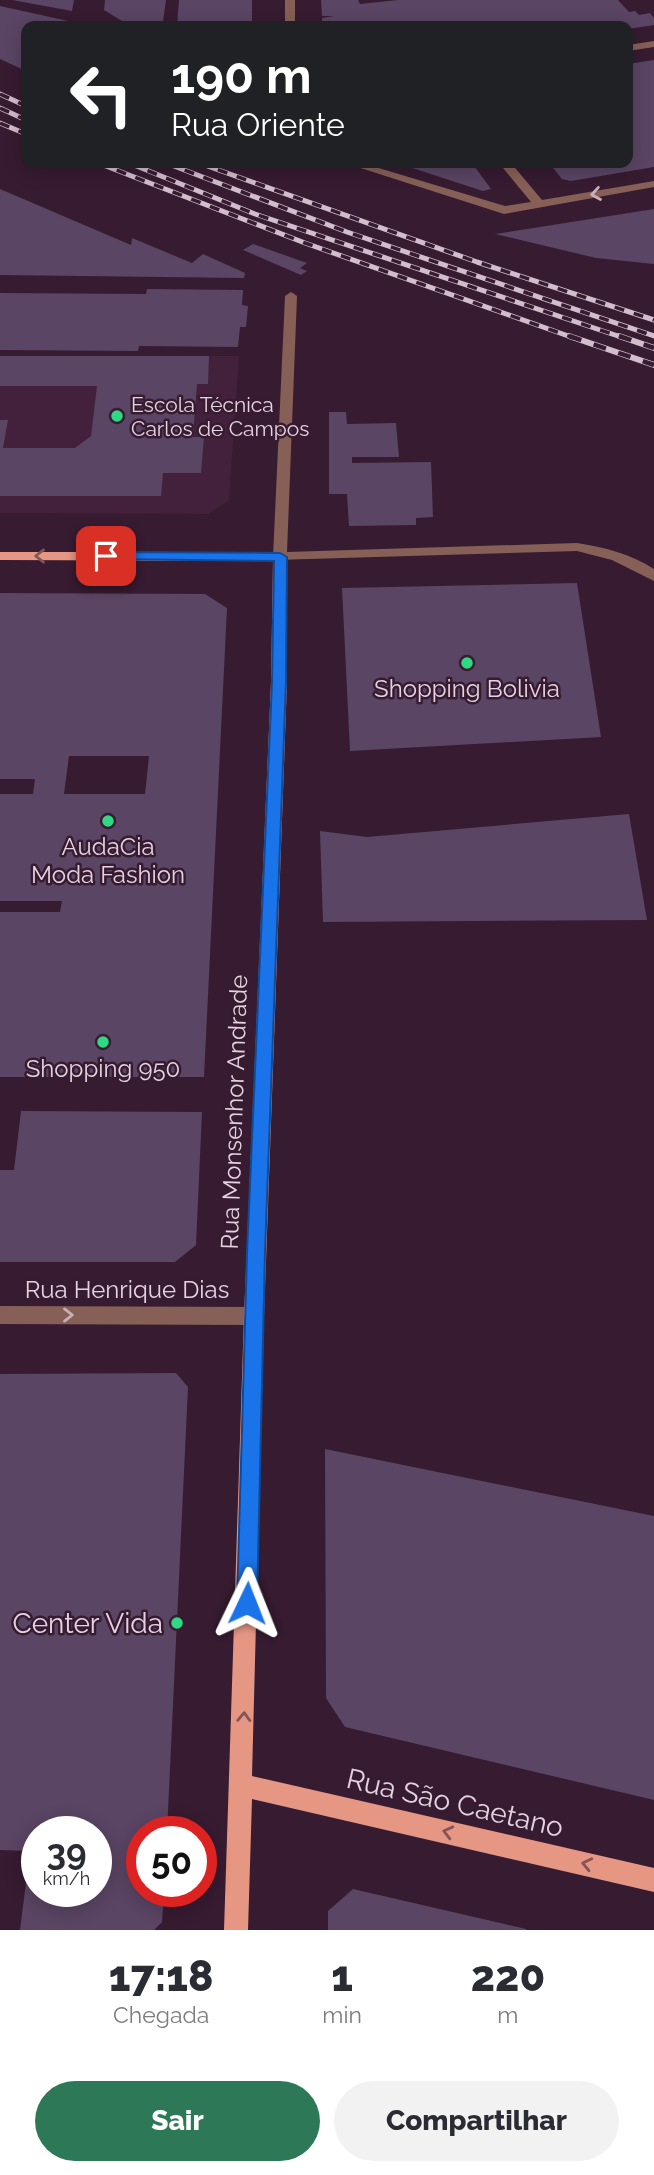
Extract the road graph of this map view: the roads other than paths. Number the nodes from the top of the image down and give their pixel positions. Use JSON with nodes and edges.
{"nodes":[{"id":1,"x":290,"y":0,"type":"edge"},
{"id":2,"x":290,"y":21,"type":"edge"},
{"id":3,"x":654,"y":44,"type":"edge"},
{"id":4,"x":633,"y":47,"type":"edge"},
{"id":5,"x":367,"y":168,"type":"edge"},
{"id":6,"x":509,"y":168,"type":"edge"},
{"id":7,"x":654,"y":184,"type":"edge"},
{"id":8,"x":539,"y":204,"type":"junction"},
{"id":9,"x":291,"y":296,"type":"dead end"},
{"id":10,"x":0,"y":556,"type":"edge"},
{"id":11,"x":280,"y":557,"type":"junction"},
{"id":12,"x":654,"y":576,"type":"edge"},
{"id":13,"x":0,"y":1315,"type":"edge"},
{"id":14,"x":254,"y":1315,"type":"junction"},
{"id":15,"x":242,"y":1785,"type":"junction"},
{"id":16,"x":654,"y":1880,"type":"edge"},
{"id":17,"x":236,"y":1930,"type":"edge"}],
"edges":[{"from":1,"to":2,"type":"street"},
{"from":3,"to":4,"type":"street"},
{"from":5,"to":8,"type":"street"},
{"from":6,"to":8,"type":"street"},
{"from":7,"to":8,"type":"street","one_way":true},
{"from":9,"to":11,"type":"street","name":"Rua Monsenhor Andrade"},
{"from":11,"to":10,"type":"main road","one_way":true},
{"from":11,"to":12,"type":"street"},
{"from":11,"to":14,"type":"main road","name":"Rua Monsenhor Andrade"},
{"from":13,"to":14,"type":"street","name":"Rua Henrique Dias","one_way":true},
{"from":15,"to":14,"type":"main road","name":"Rua Monsenhor Andrade","one_way":true},
{"from":16,"to":15,"type":"main road","name":"Rua São Caetano","one_way":true},
{"from":15,"to":17,"type":"main road","name":"Rua Monsenhor Andrade"}]}
